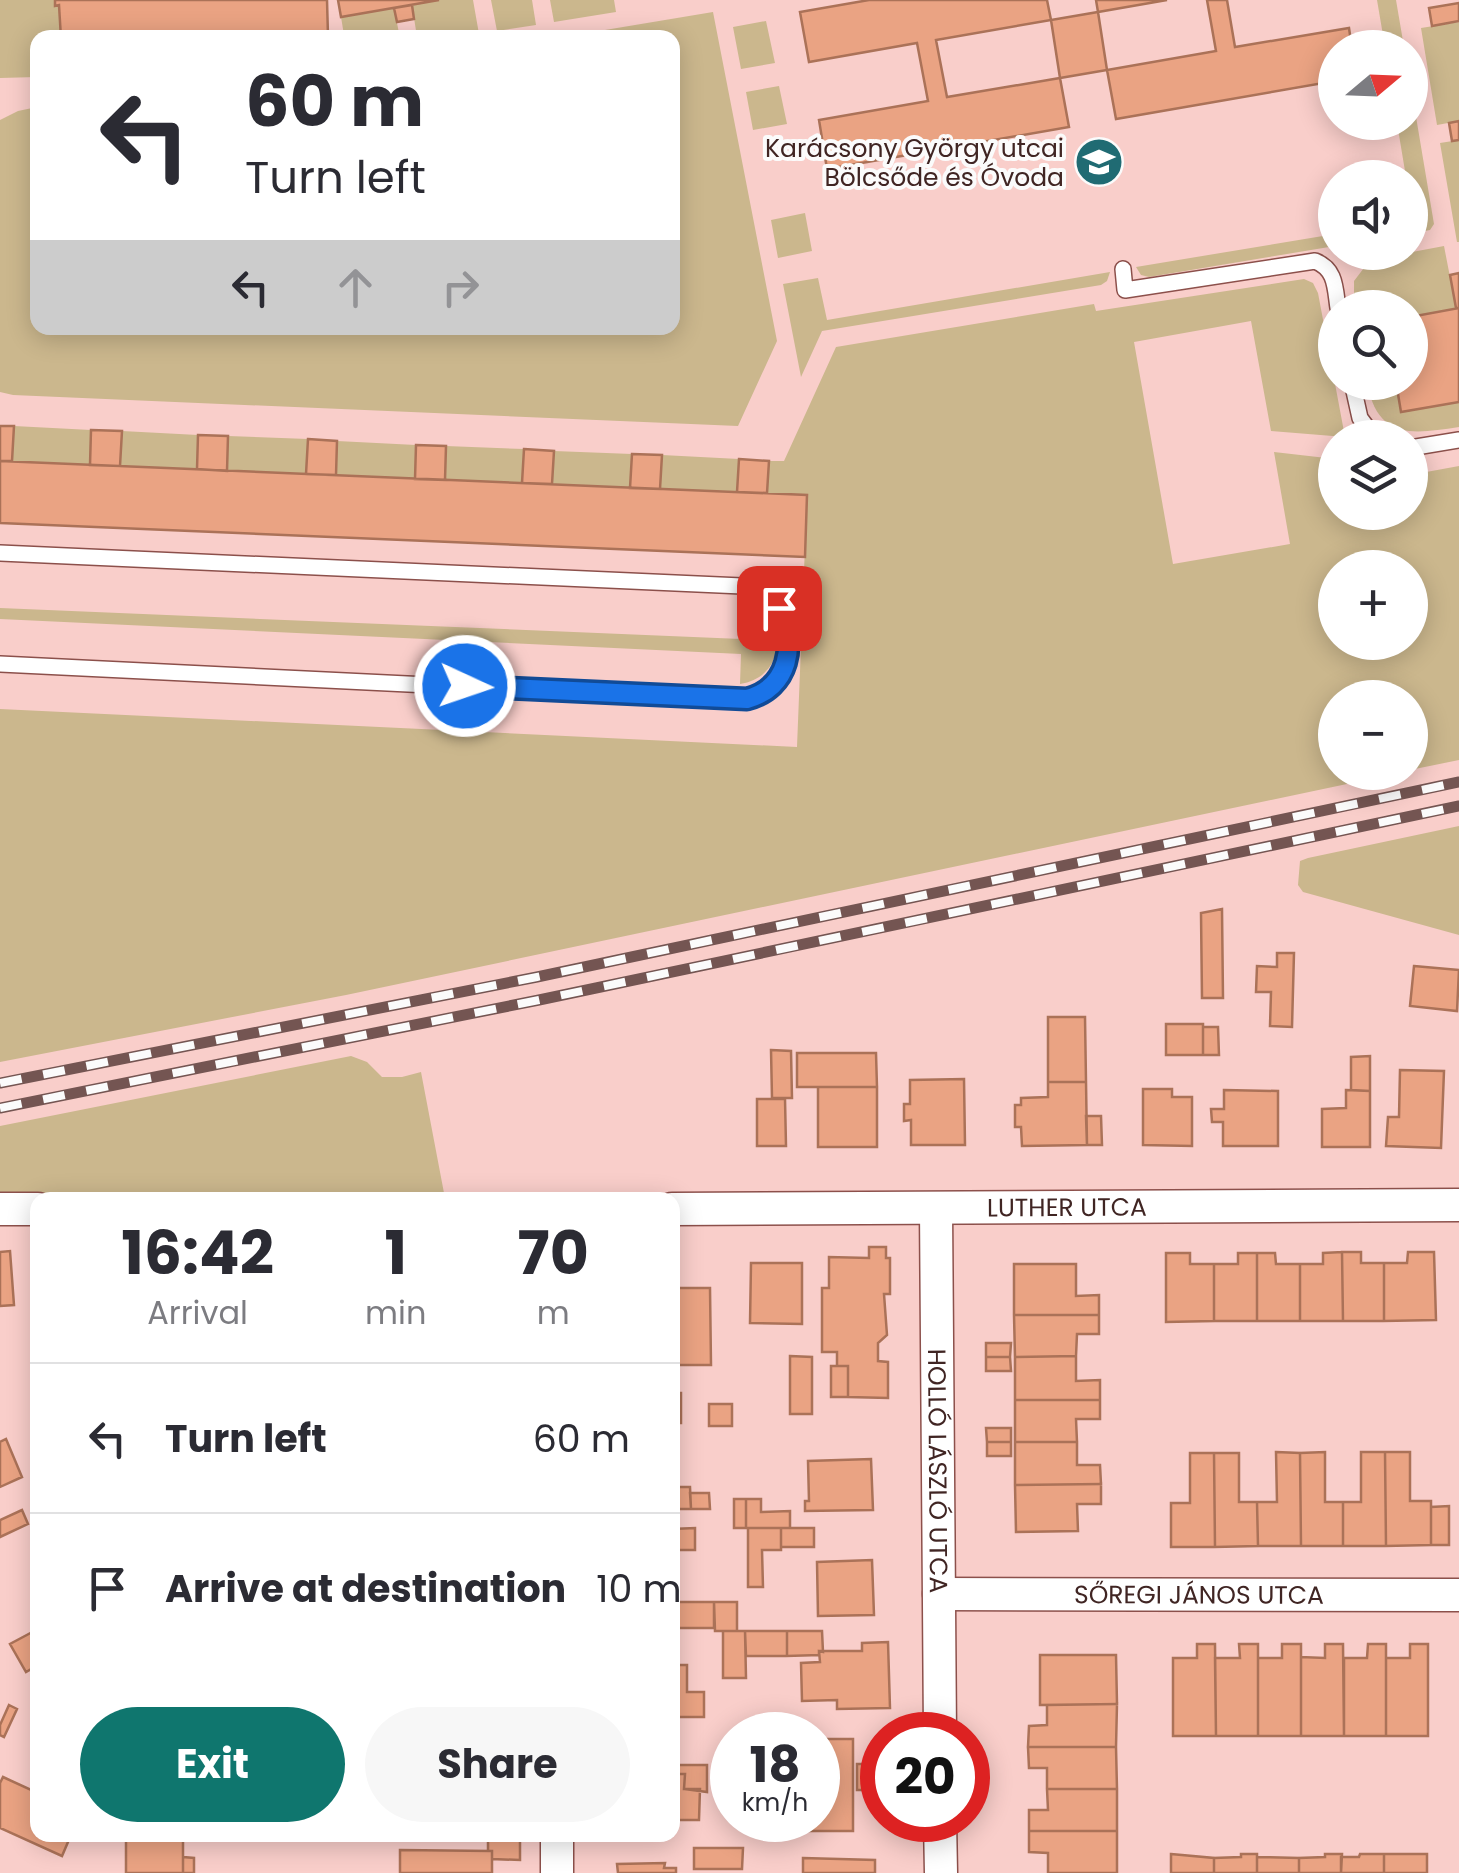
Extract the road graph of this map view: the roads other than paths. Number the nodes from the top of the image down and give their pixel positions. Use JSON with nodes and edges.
{"nodes":[{"id":1,"x":1122,"y":269,"type":"dead end"},
{"id":2,"x":1335,"y":290,"type":"edge"},
{"id":3,"x":1459,"y":440,"type":"edge"},
{"id":4,"x":1428,"y":445,"type":"edge"},
{"id":5,"x":0,"y":553,"type":"edge"},
{"id":6,"x":0,"y":664,"type":"edge"},
{"id":7,"x":1459,"y":1205,"type":"edge"},
{"id":8,"x":680,"y":1209,"type":"edge"},
{"id":9,"x":936,"y":1209,"type":"junction"},
{"id":10,"x":0,"y":1210,"type":"edge"},
{"id":11,"x":30,"y":1210,"type":"edge"},
{"id":12,"x":939,"y":1594,"type":"junction"},
{"id":13,"x":1459,"y":1595,"type":"edge"},
{"id":14,"x":940,"y":1712,"type":"edge"},
{"id":15,"x":557,"y":1842,"type":"edge"},
{"id":16,"x":940,"y":1842,"type":"edge"},
{"id":17,"x":556,"y":1873,"type":"edge"},
{"id":18,"x":941,"y":1873,"type":"edge"}],
"edges":[{"from":1,"to":2,"type":"lane"},
{"from":3,"to":4,"type":"lane"},
{"from":5,"to":6,"type":"lane"},
{"from":7,"to":9,"type":"street","name":"LUTHER UTCA"},
{"from":8,"to":9,"type":"street","name":"LUTHER UTCA"},
{"from":9,"to":12,"type":"street","name":"HOLLÓ LÁSZLÓ UTCA"},
{"from":10,"to":11,"type":"street"},
{"from":12,"to":13,"type":"street","name":"SŐREGI JÁNOS UTCA"},
{"from":12,"to":14,"type":"street","name":"HOLLÓ LÁSZLÓ UTCA"},
{"from":15,"to":17,"type":"street"},
{"from":16,"to":18,"type":"street"}]}
